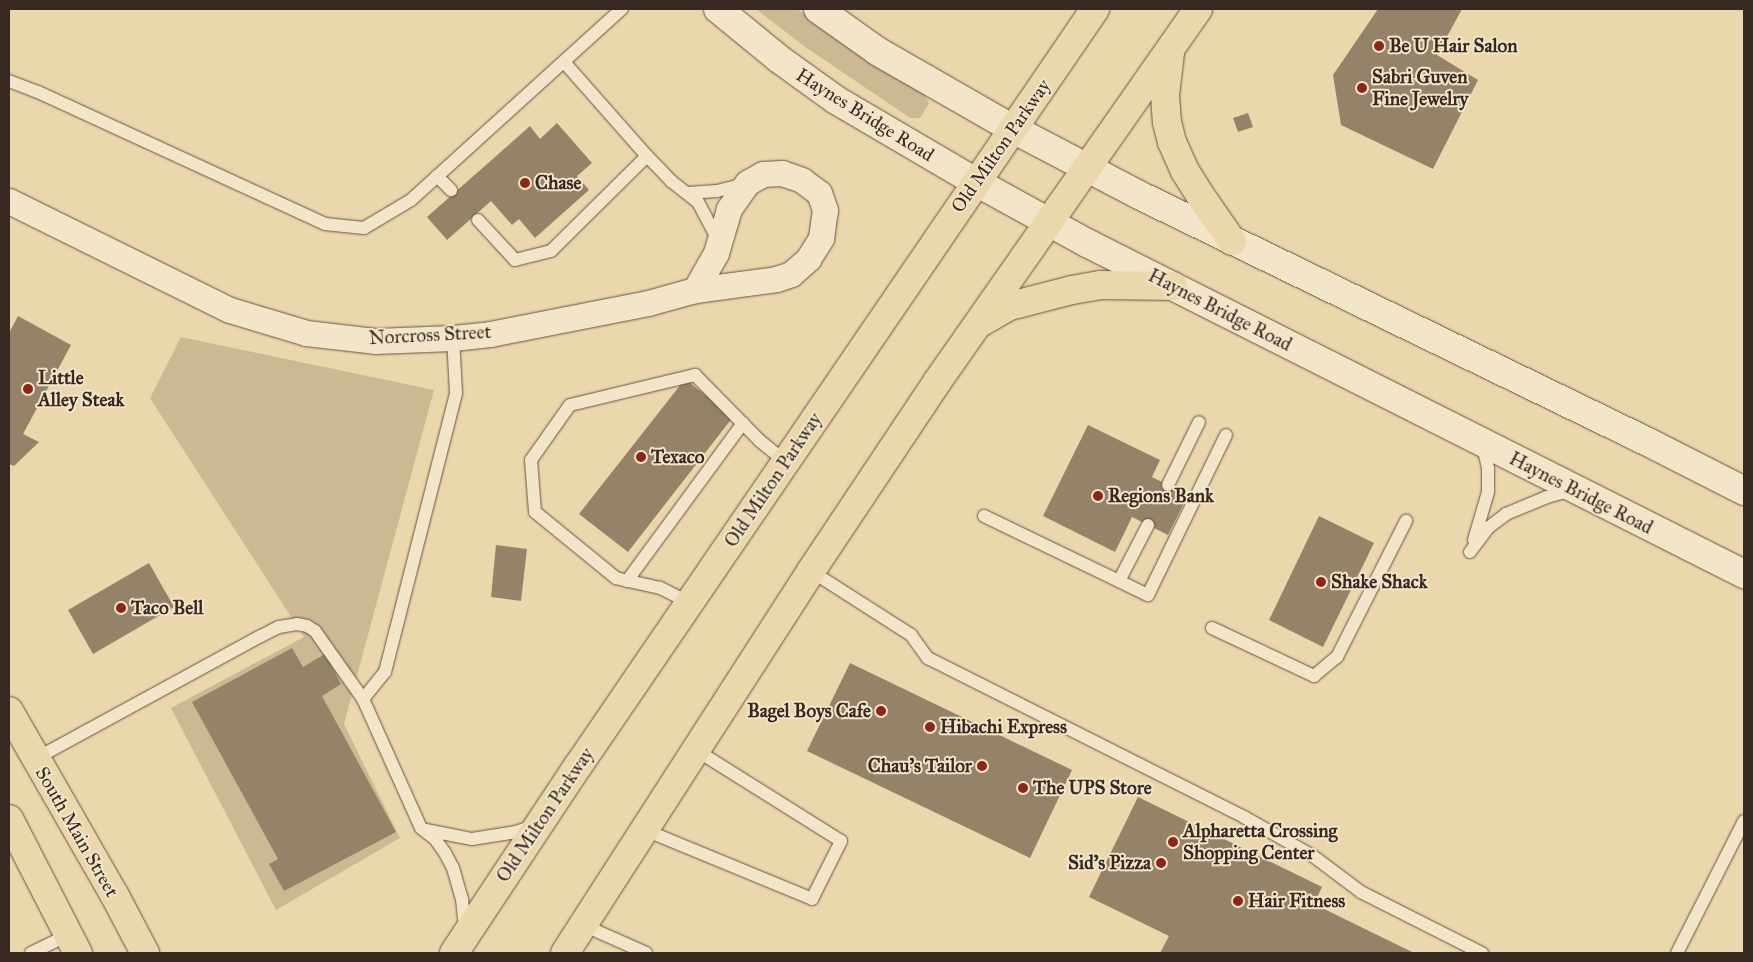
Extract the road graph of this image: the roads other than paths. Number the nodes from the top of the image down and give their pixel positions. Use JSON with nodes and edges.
{"nodes":[{"id":1,"x":718,"y":9,"type":"edge"},
{"id":2,"x":818,"y":9,"type":"edge"},
{"id":3,"x":1095,"y":9,"type":"edge"},
{"id":4,"x":1198,"y":9,"type":"edge"},
{"id":5,"x":623,"y":10,"type":"edge"},
{"id":6,"x":1170,"y":49,"type":"junction"},
{"id":7,"x":564,"y":62,"type":"junction"},
{"id":8,"x":9,"y":81,"type":"edge"},
{"id":9,"x":1013,"y":129,"type":"junction"},
{"id":10,"x":647,"y":156,"type":"junction"},
{"id":11,"x":1086,"y":168,"type":"junction"},
{"id":12,"x":437,"y":176,"type":"junction"},
{"id":13,"x":976,"y":182,"type":"junction"},
{"id":14,"x":747,"y":183,"type":"junction"},
{"id":15,"x":450,"y":190,"type":"dead end"},
{"id":16,"x":688,"y":193,"type":"junction"},
{"id":17,"x":9,"y":201,"type":"edge"},
{"id":18,"x":478,"y":220,"type":"dead end"},
{"id":19,"x":1048,"y":222,"type":"junction"},
{"id":20,"x":1232,"y":241,"type":"junction"},
{"id":21,"x":720,"y":243,"type":"junction"},
{"id":22,"x":1173,"y":286,"type":"junction"},
{"id":23,"x":695,"y":290,"type":"junction"},
{"id":24,"x":976,"y":325,"type":"junction"},
{"id":25,"x":454,"y":338,"type":"junction"},
{"id":26,"x":1199,"y":422,"type":"dead end"},
{"id":27,"x":743,"y":423,"type":"junction"},
{"id":28,"x":1226,"y":435,"type":"dead end"},
{"id":29,"x":1482,"y":443,"type":"junction"},
{"id":30,"x":786,"y":462,"type":"junction"},
{"id":31,"x":1168,"y":485,"type":"dead end"},
{"id":32,"x":1574,"y":489,"type":"junction"},
{"id":33,"x":1744,"y":491,"type":"edge"},
{"id":34,"x":984,"y":516,"type":"dead end"},
{"id":35,"x":1406,"y":521,"type":"dead end"},
{"id":36,"x":1148,"y":525,"type":"dead end"},
{"id":37,"x":811,"y":571,"type":"junction"},
{"id":38,"x":1744,"y":574,"type":"edge"},
{"id":39,"x":626,"y":581,"type":"junction"},
{"id":40,"x":1119,"y":581,"type":"junction"},
{"id":41,"x":690,"y":603,"type":"junction"},
{"id":42,"x":1212,"y":628,"type":"dead end"},
{"id":43,"x":363,"y":699,"type":"junction"},
{"id":44,"x":9,"y":711,"type":"edge"},
{"id":45,"x":696,"y":750,"type":"junction"},
{"id":46,"x":35,"y":759,"type":"junction"},
{"id":47,"x":9,"y":819,"type":"edge"},
{"id":48,"x":1744,"y":821,"type":"edge"},
{"id":49,"x":539,"y":824,"type":"junction"},
{"id":50,"x":421,"y":828,"type":"junction"},
{"id":51,"x":645,"y":830,"type":"junction"},
{"id":52,"x":1741,"y":836,"type":"edge"},
{"id":53,"x":583,"y":924,"type":"junction"},
{"id":54,"x":73,"y":944,"type":"edge"},
{"id":55,"x":460,"y":944,"type":"edge"},
{"id":56,"x":31,"y":953,"type":"edge"},
{"id":57,"x":145,"y":953,"type":"edge"},
{"id":58,"x":565,"y":953,"type":"edge"},
{"id":59,"x":646,"y":953,"type":"edge"},
{"id":60,"x":1482,"y":953,"type":"edge"},
{"id":61,"x":1677,"y":953,"type":"edge"}],
"edges":[{"from":1,"to":13,"type":"main road","name":"Haynes Bridge Road"},
{"from":2,"to":9,"type":"main road"},
{"from":3,"to":9,"type":"main road","name":"Old Milton Parkway"},
{"from":4,"to":6,"type":"main road"},
{"from":5,"to":7,"type":"lane"},
{"from":6,"to":11,"type":"main road"},
{"from":6,"to":20,"type":"main road"},
{"from":7,"to":10,"type":"lane"},
{"from":7,"to":12,"type":"lane"},
{"from":8,"to":12,"type":"lane"},
{"from":9,"to":11,"type":"main road"},
{"from":9,"to":13,"type":"main road","name":"Old Milton Parkway"},
{"from":10,"to":16,"type":"lane"},
{"from":10,"to":18,"type":"lane"},
{"from":11,"to":19,"type":"main road"},
{"from":11,"to":20,"type":"main road"},
{"from":12,"to":15,"type":"lane"},
{"from":13,"to":19,"type":"main road","name":"Haynes Bridge Road"},
{"from":13,"to":30,"type":"main road","name":"Old Milton Parkway"},
{"from":14,"to":16,"type":"lane"},
{"from":14,"to":21,"type":"street"},
{"from":14,"to":23,"type":"street","name":"Norcross Street"},
{"from":16,"to":21,"type":"lane"},
{"from":17,"to":25,"type":"street","name":"Norcross Street"},
{"from":19,"to":22,"type":"main road","name":"Haynes Bridge Road"},
{"from":19,"to":24,"type":"main road"},
{"from":20,"to":33,"type":"main road"},
{"from":21,"to":23,"type":"street"},
{"from":22,"to":24,"type":"main road"},
{"from":22,"to":29,"type":"main road","name":"Haynes Bridge Road"},
{"from":23,"to":25,"type":"street","name":"Norcross Street"},
{"from":24,"to":37,"type":"main road"},
{"from":25,"to":43,"type":"lane"},
{"from":26,"to":31,"type":"lane"},
{"from":27,"to":30,"type":"lane"},
{"from":27,"to":39,"type":"lane"},
{"from":27,"to":39,"type":"lane"},
{"from":28,"to":40,"type":"lane"},
{"from":29,"to":32,"type":"main road","name":"Haynes Bridge Road"},
{"from":29,"to":32,"type":"lane"},
{"from":30,"to":41,"type":"main road","name":"Old Milton Parkway"},
{"from":32,"to":38,"type":"main road","name":"Haynes Bridge Road"},
{"from":34,"to":40,"type":"lane"},
{"from":35,"to":42,"type":"lane"},
{"from":36,"to":40,"type":"lane"},
{"from":37,"to":45,"type":"main road"},
{"from":37,"to":60,"type":"lane"},
{"from":39,"to":41,"type":"lane"},
{"from":41,"to":49,"type":"main road","name":"Old Milton Parkway"},
{"from":43,"to":46,"type":"lane"},
{"from":43,"to":50,"type":"lane"},
{"from":44,"to":46,"type":"main road","name":"South Main Street"},
{"from":45,"to":51,"type":"main road"},
{"from":45,"to":51,"type":"lane"},
{"from":46,"to":57,"type":"main road","name":"South Main Street"},
{"from":47,"to":54,"type":"main road"},
{"from":48,"to":52,"type":"lane"},
{"from":49,"to":50,"type":"lane"},
{"from":49,"to":55,"type":"main road","name":"Old Milton Parkway"},
{"from":50,"to":55,"type":"lane"},
{"from":51,"to":53,"type":"main road"},
{"from":52,"to":61,"type":"lane"},
{"from":53,"to":58,"type":"main road"},
{"from":53,"to":59,"type":"lane"},
{"from":54,"to":56,"type":"lane"}]}
